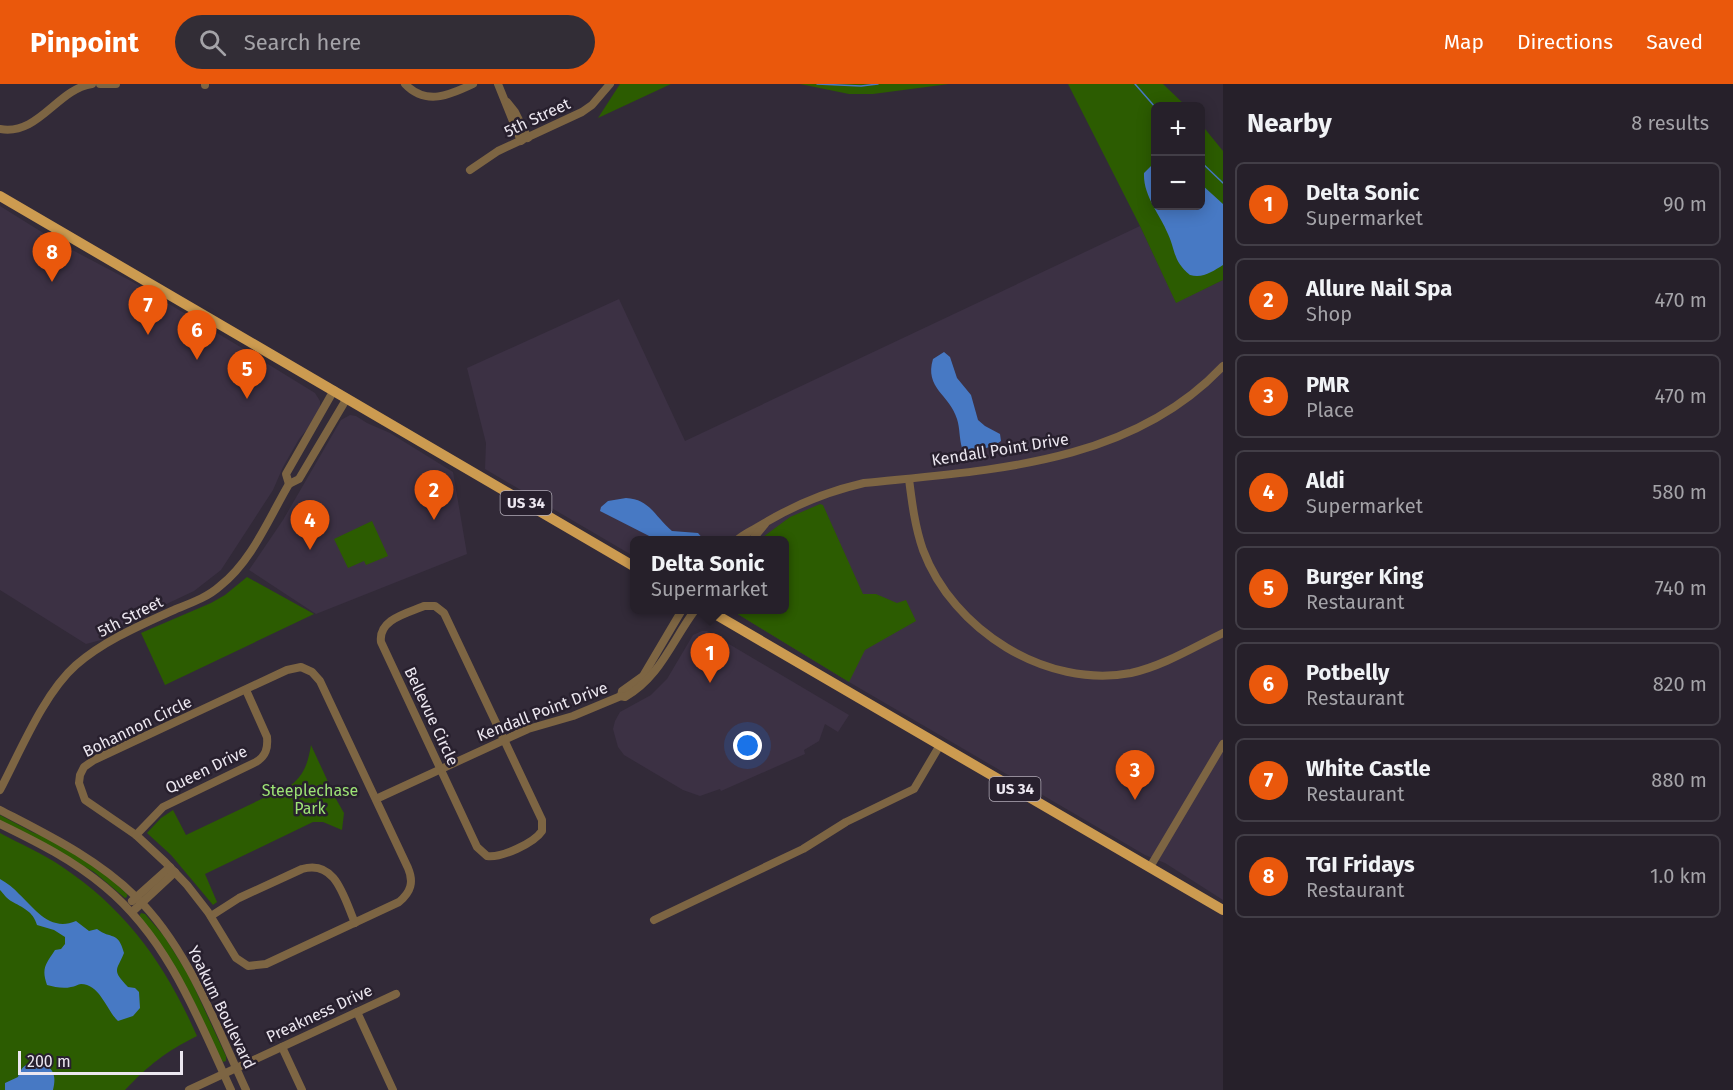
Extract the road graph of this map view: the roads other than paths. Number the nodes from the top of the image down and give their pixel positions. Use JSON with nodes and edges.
{"nodes":[{"id":1,"x":92,"y":84,"type":"edge"},
{"id":2,"x":100,"y":84,"type":"edge"},
{"id":3,"x":116,"y":84,"type":"edge"},
{"id":4,"x":405,"y":84,"type":"edge"},
{"id":5,"x":473,"y":84,"type":"edge"},
{"id":6,"x":498,"y":84,"type":"edge"},
{"id":7,"x":610,"y":84,"type":"edge"},
{"id":8,"x":0,"y":129,"type":"edge"},
{"id":9,"x":525,"y":139,"type":"junction"},
{"id":10,"x":470,"y":170,"type":"dead end"},
{"id":11,"x":0,"y":196,"type":"edge"},
{"id":12,"x":1223,"y":366,"type":"edge"},
{"id":13,"x":334,"y":390,"type":"junction"},
{"id":14,"x":347,"y":398,"type":"junction"},
{"id":15,"x":909,"y":479,"type":"junction"},
{"id":16,"x":289,"y":484,"type":"junction"},
{"id":17,"x":766,"y":523,"type":"junction"},
{"id":18,"x":742,"y":536,"type":"edge"},
{"id":19,"x":755,"y":536,"type":"edge"},
{"id":20,"x":630,"y":564,"type":"edge"},
{"id":21,"x":679,"y":614,"type":"edge"},
{"id":22,"x":691,"y":614,"type":"edge"},
{"id":23,"x":717,"y":614,"type":"edge"},
{"id":24,"x":1223,"y":633,"type":"edge"},
{"id":25,"x":645,"y":679,"type":"junction"},
{"id":26,"x":246,"y":690,"type":"junction"},
{"id":27,"x":504,"y":740,"type":"junction"},
{"id":28,"x":1223,"y":744,"type":"edge"},
{"id":29,"x":940,"y":745,"type":"junction"},
{"id":30,"x":440,"y":769,"type":"junction"},
{"id":31,"x":0,"y":790,"type":"edge"},
{"id":32,"x":376,"y":799,"type":"junction"},
{"id":33,"x":0,"y":810,"type":"edge"},
{"id":34,"x":0,"y":824,"type":"edge"},
{"id":35,"x":136,"y":835,"type":"junction"},
{"id":36,"x":1150,"y":867,"type":"junction"},
{"id":37,"x":172,"y":869,"type":"junction"},
{"id":38,"x":139,"y":900,"type":"junction"},
{"id":39,"x":129,"y":909,"type":"junction"},
{"id":40,"x":1223,"y":910,"type":"edge"},
{"id":41,"x":211,"y":916,"type":"junction"},
{"id":42,"x":654,"y":920,"type":"dead end"},
{"id":43,"x":355,"y":922,"type":"junction"},
{"id":44,"x":396,"y":994,"type":"dead end"},
{"id":45,"x":357,"y":1012,"type":"junction"},
{"id":46,"x":282,"y":1047,"type":"junction"},
{"id":47,"x":236,"y":1069,"type":"junction"},
{"id":48,"x":224,"y":1074,"type":"junction"},
{"id":49,"x":189,"y":1090,"type":"edge"},
{"id":50,"x":231,"y":1090,"type":"edge"},
{"id":51,"x":246,"y":1090,"type":"edge"},
{"id":52,"x":302,"y":1090,"type":"edge"},
{"id":53,"x":393,"y":1090,"type":"edge"}],
"edges":[{"from":1,"to":8,"type":"street"},
{"from":2,"to":3,"type":"street"},
{"from":4,"to":5,"type":"street"},
{"from":6,"to":9,"type":"street"},
{"from":7,"to":9,"type":"street","name":"5th Street"},
{"from":9,"to":10,"type":"street","name":"5th Street"},
{"from":11,"to":13,"type":"main road","number":"US 34"},
{"from":12,"to":15,"type":"street","name":"Kendall Point Drive"},
{"from":13,"to":14,"type":"main road","number":"US 34"},
{"from":13,"to":16,"type":"street","name":"5th Street"},
{"from":14,"to":16,"type":"street","name":"5th Street"},
{"from":14,"to":20,"type":"main road","number":"US 34"},
{"from":15,"to":17,"type":"street","name":"Kendall Point Drive"},
{"from":15,"to":24,"type":"street"},
{"from":16,"to":31,"type":"street","name":"5th Street"},
{"from":17,"to":18,"type":"street","name":"Kendall Point Drive"},
{"from":17,"to":19,"type":"street","name":"Kendall Point Drive"},
{"from":21,"to":25,"type":"street","name":"Kendall Point Drive"},
{"from":22,"to":25,"type":"street","name":"Kendall Point Drive"},
{"from":23,"to":29,"type":"main road","number":"US 34"},
{"from":25,"to":27,"type":"street","name":"Kendall Point Drive"},
{"from":26,"to":32,"type":"street","name":"Bohannon Circle"},
{"from":26,"to":35,"type":"street","name":"Queen Drive"},
{"from":26,"to":35,"type":"street","name":"Bohannon Circle"},
{"from":27,"to":30,"type":"street","name":"Kendall Point Drive"},
{"from":27,"to":30,"type":"street","name":"Bellevue Circle"},
{"from":27,"to":30,"type":"street","name":"Bellevue Circle"},
{"from":28,"to":36,"type":"street"},
{"from":29,"to":36,"type":"main road","number":"US 34"},
{"from":29,"to":42,"type":"street"},
{"from":30,"to":32,"type":"street","name":"Kendall Point Drive"},
{"from":32,"to":43,"type":"street","name":"Bohannon Circle"},
{"from":33,"to":38,"type":"street","name":"Yoakum Boulevard"},
{"from":34,"to":39,"type":"street","name":"Yoakum Boulevard"},
{"from":35,"to":37,"type":"street","name":"Bohannon Circle"},
{"from":36,"to":40,"type":"main road","number":"US 34"},
{"from":37,"to":38,"type":"street"},
{"from":37,"to":41,"type":"street","name":"Bohannon Circle"},
{"from":38,"to":39,"type":"street"},
{"from":38,"to":47,"type":"street","name":"Yoakum Boulevard"},
{"from":39,"to":48,"type":"street","name":"Yoakum Boulevard"},
{"from":41,"to":43,"type":"street","name":"Bohannon Circle"},
{"from":41,"to":43,"type":"street"},
{"from":44,"to":45,"type":"street","name":"Preakness Drive"},
{"from":45,"to":46,"type":"street","name":"Preakness Drive"},
{"from":45,"to":53,"type":"street"},
{"from":46,"to":47,"type":"street","name":"Preakness Drive"},
{"from":46,"to":52,"type":"street"},
{"from":47,"to":48,"type":"street","name":"Preakness Drive"},
{"from":47,"to":51,"type":"street","name":"Yoakum Boulevard"},
{"from":48,"to":49,"type":"street","name":"Preakness Drive"},
{"from":48,"to":50,"type":"street","name":"Yoakum Boulevard"}]}
